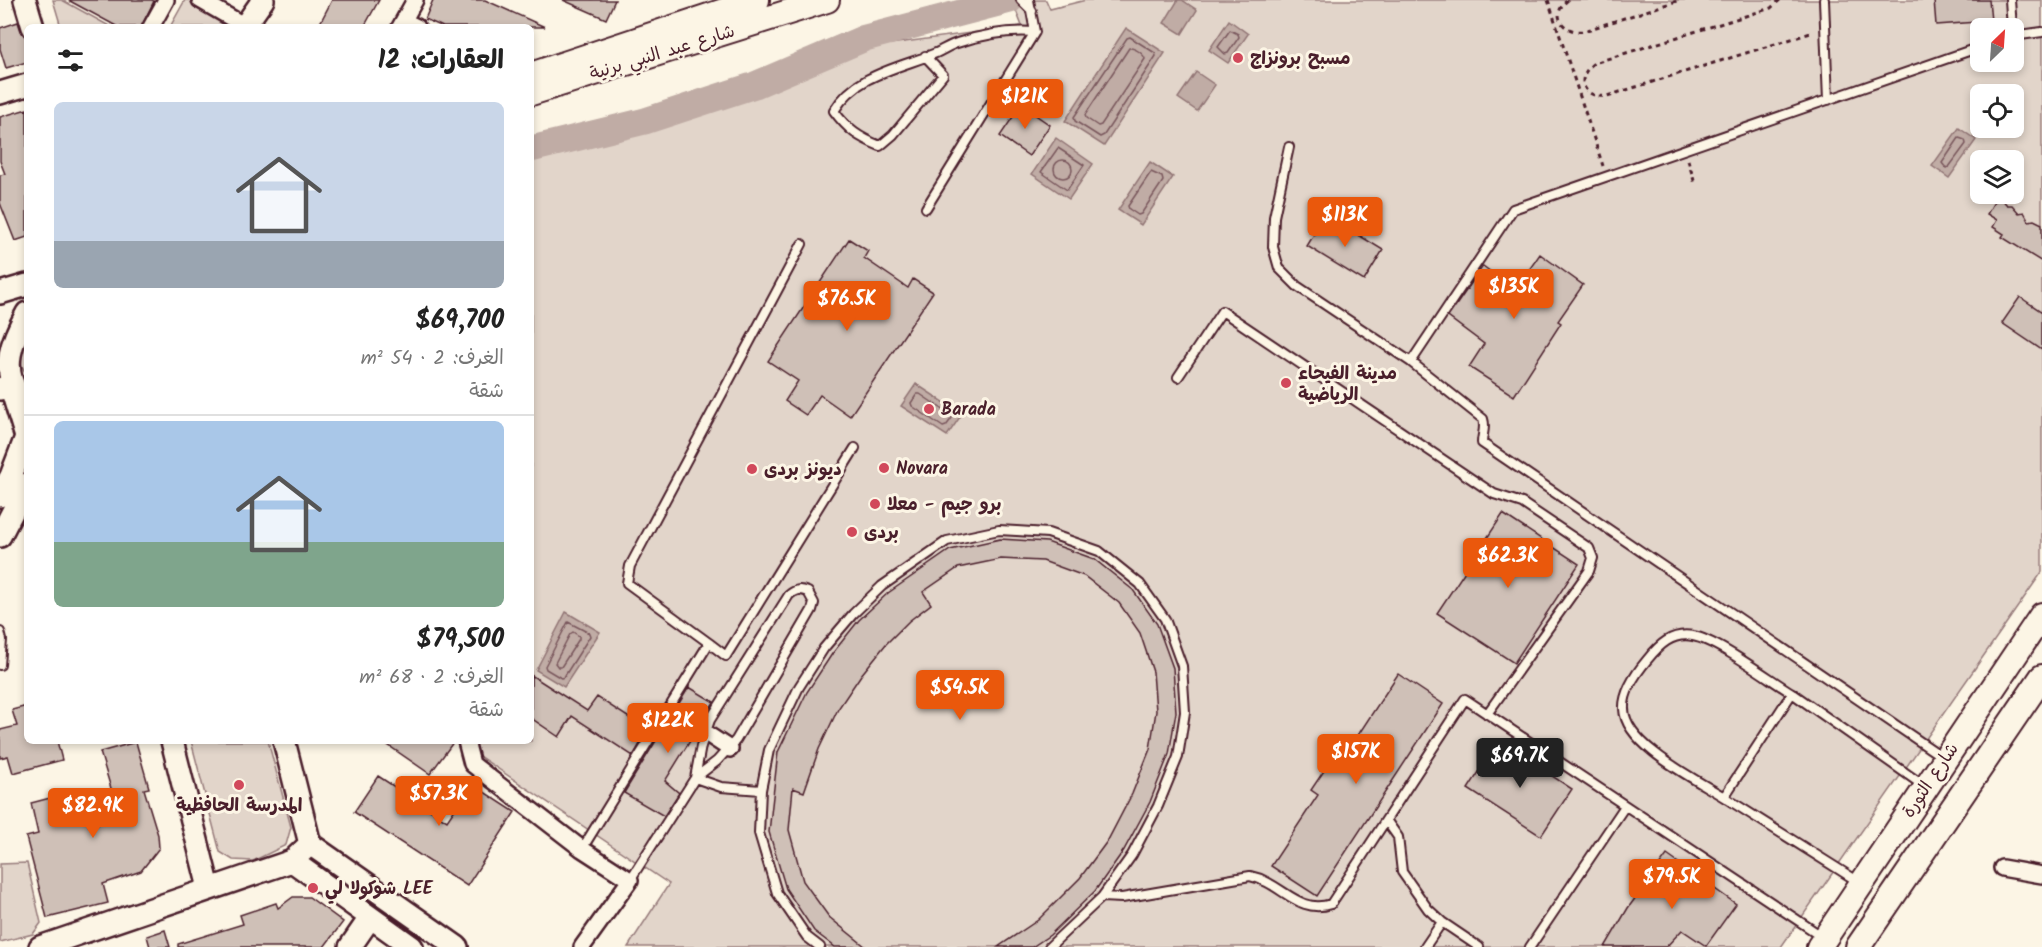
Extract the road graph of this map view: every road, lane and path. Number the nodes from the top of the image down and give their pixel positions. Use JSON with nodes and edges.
{"nodes":[{"id":1,"x":25,"y":0,"type":"edge"},
{"id":2,"x":166,"y":0,"type":"edge"},
{"id":3,"x":200,"y":0,"type":"edge"},
{"id":4,"x":263,"y":0,"type":"edge"},
{"id":5,"x":276,"y":0,"type":"edge"},
{"id":6,"x":415,"y":0,"type":"edge"},
{"id":7,"x":757,"y":0,"type":"edge"},
{"id":8,"x":827,"y":0,"type":"edge"},
{"id":9,"x":1021,"y":0,"type":"edge"},
{"id":10,"x":1029,"y":0,"type":"edge"},
{"id":11,"x":1548,"y":0,"type":"edge"},
{"id":12,"x":1568,"y":0,"type":"edge"},
{"id":13,"x":1680,"y":0,"type":"edge"},
{"id":14,"x":1780,"y":0,"type":"edge"},
{"id":15,"x":1824,"y":0,"type":"edge"},
{"id":16,"x":2010,"y":0,"type":"edge"},
{"id":17,"x":1032,"y":11,"type":"junction"},
{"id":18,"x":2011,"y":18,"type":"edge"},
{"id":19,"x":32,"y":24,"type":"edge"},
{"id":20,"x":153,"y":24,"type":"edge"},
{"id":21,"x":239,"y":24,"type":"edge"},
{"id":22,"x":246,"y":24,"type":"edge"},
{"id":23,"x":260,"y":24,"type":"edge"},
{"id":24,"x":407,"y":24,"type":"edge"},
{"id":25,"x":1826,"y":29,"type":"junction"},
{"id":26,"x":1035,"y":32,"type":"junction"},
{"id":27,"x":2042,"y":32,"type":"edge"},
{"id":28,"x":2024,"y":34,"type":"edge"},
{"id":29,"x":1970,"y":50,"type":"edge"},
{"id":30,"x":925,"y":56,"type":"junction"},
{"id":31,"x":534,"y":74,"type":"edge"},
{"id":32,"x":24,"y":86,"type":"edge"},
{"id":33,"x":534,"y":92,"type":"edge"},
{"id":34,"x":0,"y":93,"type":"edge"},
{"id":35,"x":1828,"y":100,"type":"junction"},
{"id":36,"x":1289,"y":147,"type":"dead end"},
{"id":37,"x":1684,"y":150,"type":"junction"},
{"id":38,"x":1606,"y":177,"type":"junction"},
{"id":39,"x":1695,"y":184,"type":"dead end"},
{"id":40,"x":926,"y":208,"type":"dead end"},
{"id":41,"x":802,"y":244,"type":"dead end"},
{"id":42,"x":24,"y":286,"type":"edge"},
{"id":43,"x":0,"y":293,"type":"edge"},
{"id":44,"x":24,"y":319,"type":"edge"},
{"id":45,"x":1412,"y":362,"type":"junction"},
{"id":46,"x":1178,"y":377,"type":"dead end"},
{"id":47,"x":5,"y":387,"type":"edge"},
{"id":48,"x":24,"y":402,"type":"edge"},
{"id":49,"x":24,"y":432,"type":"edge"},
{"id":50,"x":24,"y":442,"type":"edge"},
{"id":51,"x":855,"y":448,"type":"dead end"},
{"id":52,"x":24,"y":490,"type":"edge"},
{"id":53,"x":0,"y":496,"type":"edge"},
{"id":54,"x":0,"y":536,"type":"edge"},
{"id":55,"x":2042,"y":615,"type":"edge"},
{"id":56,"x":0,"y":632,"type":"edge"},
{"id":57,"x":709,"y":643,"type":"junction"},
{"id":58,"x":0,"y":665,"type":"edge"},
{"id":59,"x":2040,"y":685,"type":"edge"},
{"id":60,"x":1792,"y":693,"type":"junction"},
{"id":61,"x":1487,"y":714,"type":"junction"},
{"id":62,"x":704,"y":732,"type":"junction"},
{"id":63,"x":173,"y":744,"type":"edge"},
{"id":64,"x":285,"y":744,"type":"edge"},
{"id":65,"x":467,"y":744,"type":"edge"},
{"id":66,"x":730,"y":749,"type":"junction"},
{"id":67,"x":1944,"y":758,"type":"junction"},
{"id":68,"x":695,"y":778,"type":"junction"},
{"id":69,"x":1925,"y":787,"type":"junction"},
{"id":70,"x":761,"y":790,"type":"junction"},
{"id":71,"x":1724,"y":797,"type":"junction"},
{"id":72,"x":1625,"y":806,"type":"junction"},
{"id":73,"x":1386,"y":820,"type":"junction"},
{"id":74,"x":310,"y":844,"type":"junction"},
{"id":75,"x":582,"y":849,"type":"junction"},
{"id":76,"x":292,"y":861,"type":"junction"},
{"id":77,"x":2002,"y":868,"type":"dead end"},
{"id":78,"x":2042,"y":875,"type":"edge"},
{"id":79,"x":630,"y":880,"type":"junction"},
{"id":80,"x":1861,"y":884,"type":"junction"},
{"id":81,"x":209,"y":888,"type":"junction"},
{"id":82,"x":1102,"y":897,"type":"junction"},
{"id":83,"x":370,"y":918,"type":"junction"},
{"id":84,"x":1442,"y":922,"type":"junction"},
{"id":85,"x":1822,"y":943,"type":"edge"},
{"id":86,"x":40,"y":947,"type":"edge"},
{"id":87,"x":350,"y":947,"type":"edge"},
{"id":88,"x":411,"y":947,"type":"edge"},
{"id":89,"x":457,"y":947,"type":"edge"},
{"id":90,"x":582,"y":947,"type":"edge"},
{"id":91,"x":820,"y":947,"type":"edge"},
{"id":92,"x":1049,"y":947,"type":"edge"},
{"id":93,"x":1425,"y":947,"type":"edge"},
{"id":94,"x":1479,"y":947,"type":"edge"},
{"id":95,"x":1530,"y":947,"type":"edge"},
{"id":96,"x":1858,"y":947,"type":"edge"}],
"edges":[{"from":1,"to":19,"type":"main road"},
{"from":2,"to":20,"type":"street"},
{"from":3,"to":21,"type":"street"},
{"from":4,"to":22,"type":"main road"},
{"from":5,"to":23,"type":"main road"},
{"from":6,"to":24,"type":"street"},
{"from":7,"to":31,"type":"main road","name":"شارع عبد النبي برنية"},
{"from":8,"to":33,"type":"main road","name":"شارع عبد النبي برنية"},
{"from":9,"to":17,"type":"lane"},
{"from":10,"to":17,"type":"lane"},
{"from":11,"to":38,"type":"path"},
{"from":12,"to":13,"type":"path"},
{"from":14,"to":25,"type":"path"},
{"from":15,"to":25,"type":"lane"},
{"from":16,"to":18,"type":"lane"},
{"from":17,"to":26,"type":"lane"},
{"from":25,"to":35,"type":"lane"},
{"from":26,"to":30,"type":"lane"},
{"from":26,"to":40,"type":"lane"},
{"from":27,"to":28,"type":"lane"},
{"from":29,"to":35,"type":"lane"},
{"from":30,"to":30,"type":"lane"},
{"from":32,"to":34,"type":"main road"},
{"from":35,"to":37,"type":"lane"},
{"from":36,"to":45,"type":"lane"},
{"from":37,"to":38,"type":"lane"},
{"from":37,"to":39,"type":"path"},
{"from":38,"to":45,"type":"lane"},
{"from":41,"to":57,"type":"lane"},
{"from":42,"to":43,"type":"main road"},
{"from":44,"to":47,"type":"main road"},
{"from":45,"to":67,"type":"lane"},
{"from":46,"to":61,"type":"lane"},
{"from":47,"to":48,"type":"main road"},
{"from":47,"to":49,"type":"main road"},
{"from":50,"to":53,"type":"main road"},
{"from":51,"to":57,"type":"lane"},
{"from":52,"to":54,"type":"main road"},
{"from":55,"to":67,"type":"main road","name":"شارع الثورة"},
{"from":56,"to":58,"type":"lane"},
{"from":57,"to":75,"type":"lane"},
{"from":59,"to":96,"type":"main road","name":"شارع الثورة"},
{"from":60,"to":69,"type":"lane"},
{"from":60,"to":71,"type":"lane"},
{"from":60,"to":71,"type":"lane"},
{"from":61,"to":72,"type":"lane"},
{"from":61,"to":73,"type":"lane"},
{"from":62,"to":66,"type":"street"},
{"from":62,"to":66,"type":"lane"},
{"from":62,"to":68,"type":"lane"},
{"from":63,"to":81,"type":"main road"},
{"from":64,"to":74,"type":"main road"},
{"from":65,"to":75,"type":"street"},
{"from":66,"to":68,"type":"lane"},
{"from":67,"to":69,"type":"main road","name":"شارع الثورة"},
{"from":68,"to":70,"type":"lane"},
{"from":68,"to":79,"type":"lane"},
{"from":69,"to":80,"type":"main road","name":"شارع الثورة"},
{"from":70,"to":82,"type":"lane"},
{"from":70,"to":91,"type":"lane"},
{"from":71,"to":80,"type":"lane"},
{"from":72,"to":85,"type":"lane"},
{"from":72,"to":95,"type":"lane"},
{"from":73,"to":82,"type":"lane"},
{"from":73,"to":84,"type":"lane"},
{"from":74,"to":76,"type":"main road"},
{"from":74,"to":89,"type":"main road"},
{"from":75,"to":79,"type":"street"},
{"from":76,"to":81,"type":"main road"},
{"from":76,"to":83,"type":"main road"},
{"from":77,"to":78,"type":"street"},
{"from":79,"to":90,"type":"street"},
{"from":80,"to":85,"type":"main road","name":"شارع الثورة"},
{"from":81,"to":86,"type":"main road"},
{"from":82,"to":92,"type":"lane"},
{"from":83,"to":87,"type":"main road"},
{"from":83,"to":88,"type":"main road"},
{"from":84,"to":93,"type":"lane"},
{"from":84,"to":94,"type":"lane"}]}
